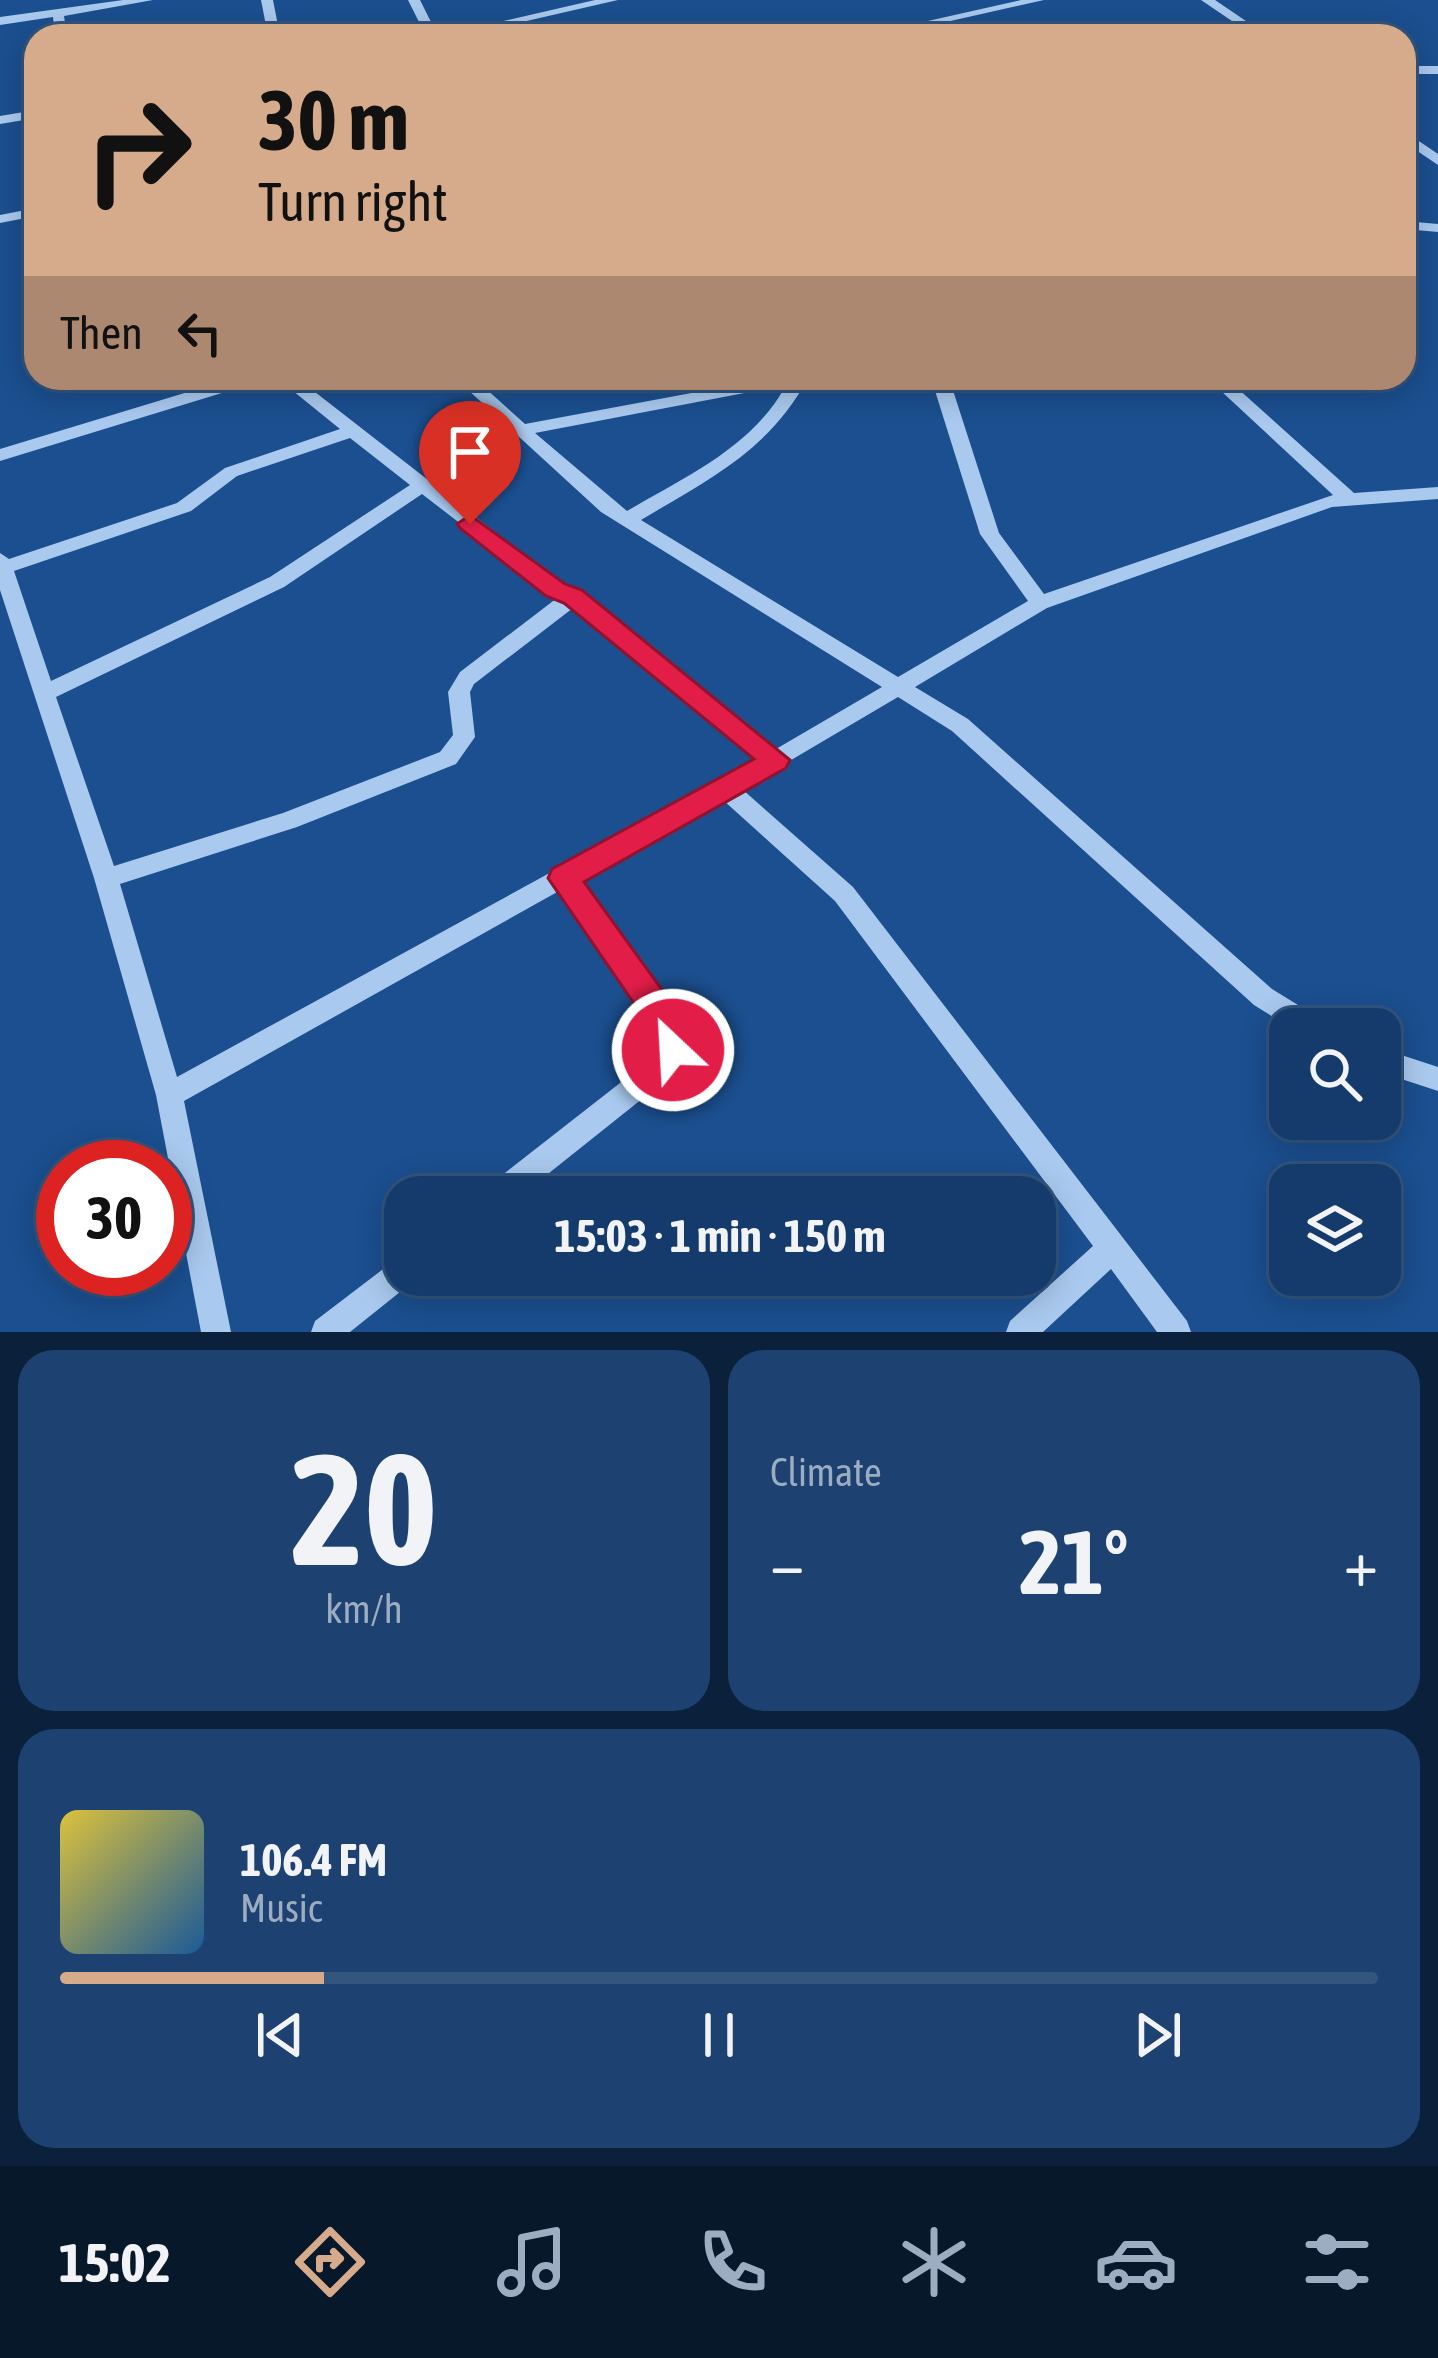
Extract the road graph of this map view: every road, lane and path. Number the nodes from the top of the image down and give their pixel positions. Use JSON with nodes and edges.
{"nodes":[{"id":1,"x":147,"y":0,"type":"edge"},
{"id":2,"x":612,"y":0,"type":"edge"},
{"id":3,"x":1038,"y":0,"type":"edge"},
{"id":4,"x":1207,"y":0,"type":"edge"},
{"id":5,"x":575,"y":4,"type":"edge"},
{"id":6,"x":58,"y":13,"type":"junction"},
{"id":7,"x":0,"y":21,"type":"edge"},
{"id":8,"x":59,"y":24,"type":"edge"},
{"id":9,"x":493,"y":24,"type":"edge"},
{"id":10,"x":924,"y":24,"type":"edge"},
{"id":11,"x":1244,"y":24,"type":"edge"},
{"id":12,"x":213,"y":390,"type":"edge"},
{"id":13,"x":300,"y":390,"type":"edge"},
{"id":14,"x":478,"y":390,"type":"edge"},
{"id":15,"x":735,"y":390,"type":"edge"},
{"id":16,"x":794,"y":390,"type":"edge"},
{"id":17,"x":944,"y":390,"type":"edge"},
{"id":18,"x":1229,"y":390,"type":"edge"},
{"id":19,"x":521,"y":430,"type":"junction"},
{"id":20,"x":349,"y":433,"type":"junction"},
{"id":21,"x":0,"y":455,"type":"edge"},
{"id":22,"x":422,"y":486,"type":"junction"},
{"id":23,"x":1438,"y":493,"type":"edge"},
{"id":24,"x":1348,"y":498,"type":"junction"},
{"id":25,"x":627,"y":520,"type":"junction"},
{"id":26,"x":1,"y":564,"type":"edge"},
{"id":27,"x":573,"y":597,"type":"junction"},
{"id":28,"x":1040,"y":603,"type":"junction"},
{"id":29,"x":895,"y":687,"type":"junction"},
{"id":30,"x":43,"y":694,"type":"junction"},
{"id":31,"x":776,"y":760,"type":"junction"},
{"id":32,"x":725,"y":788,"type":"junction"},
{"id":33,"x":106,"y":878,"type":"junction"},
{"id":34,"x":563,"y":878,"type":"junction"},
{"id":35,"x":1281,"y":1008,"type":"edge"},
{"id":36,"x":1401,"y":1067,"type":"edge"},
{"id":37,"x":1438,"y":1079,"type":"edge"},
{"id":38,"x":169,"y":1095,"type":"junction"},
{"id":39,"x":524,"y":1176,"type":"edge"},
{"id":40,"x":1109,"y":1251,"type":"junction"},
{"id":41,"x":384,"y":1286,"type":"edge"},
{"id":42,"x":216,"y":1332,"type":"edge"},
{"id":43,"x":326,"y":1332,"type":"edge"},
{"id":44,"x":1021,"y":1332,"type":"edge"},
{"id":45,"x":1176,"y":1332,"type":"edge"}],
"edges":[{"from":1,"to":6,"type":"street"},
{"from":2,"to":5,"type":"street"},
{"from":3,"to":10,"type":"street"},
{"from":4,"to":11,"type":"street"},
{"from":5,"to":9,"type":"street"},
{"from":6,"to":7,"type":"street"},
{"from":6,"to":8,"type":"street"},
{"from":12,"to":21,"type":"street"},
{"from":13,"to":20,"type":"street"},
{"from":14,"to":19,"type":"street"},
{"from":15,"to":19,"type":"street"},
{"from":16,"to":25,"type":"street"},
{"from":17,"to":28,"type":"street"},
{"from":18,"to":24,"type":"street"},
{"from":19,"to":25,"type":"street"},
{"from":20,"to":22,"type":"street"},
{"from":20,"to":26,"type":"street"},
{"from":22,"to":27,"type":"street"},
{"from":22,"to":30,"type":"street"},
{"from":23,"to":24,"type":"street"},
{"from":24,"to":28,"type":"street"},
{"from":25,"to":29,"type":"street"},
{"from":26,"to":30,"type":"street"},
{"from":27,"to":31,"type":"street"},
{"from":27,"to":33,"type":"street"},
{"from":28,"to":29,"type":"street"},
{"from":29,"to":31,"type":"street"},
{"from":29,"to":35,"type":"street"},
{"from":30,"to":33,"type":"street"},
{"from":31,"to":32,"type":"street"},
{"from":32,"to":34,"type":"street"},
{"from":32,"to":40,"type":"street"},
{"from":33,"to":38,"type":"street"},
{"from":34,"to":38,"type":"street"},
{"from":34,"to":39,"type":"street"},
{"from":36,"to":37,"type":"street"},
{"from":38,"to":42,"type":"street"},
{"from":40,"to":44,"type":"street"},
{"from":40,"to":45,"type":"street"},
{"from":41,"to":43,"type":"street"}]}
